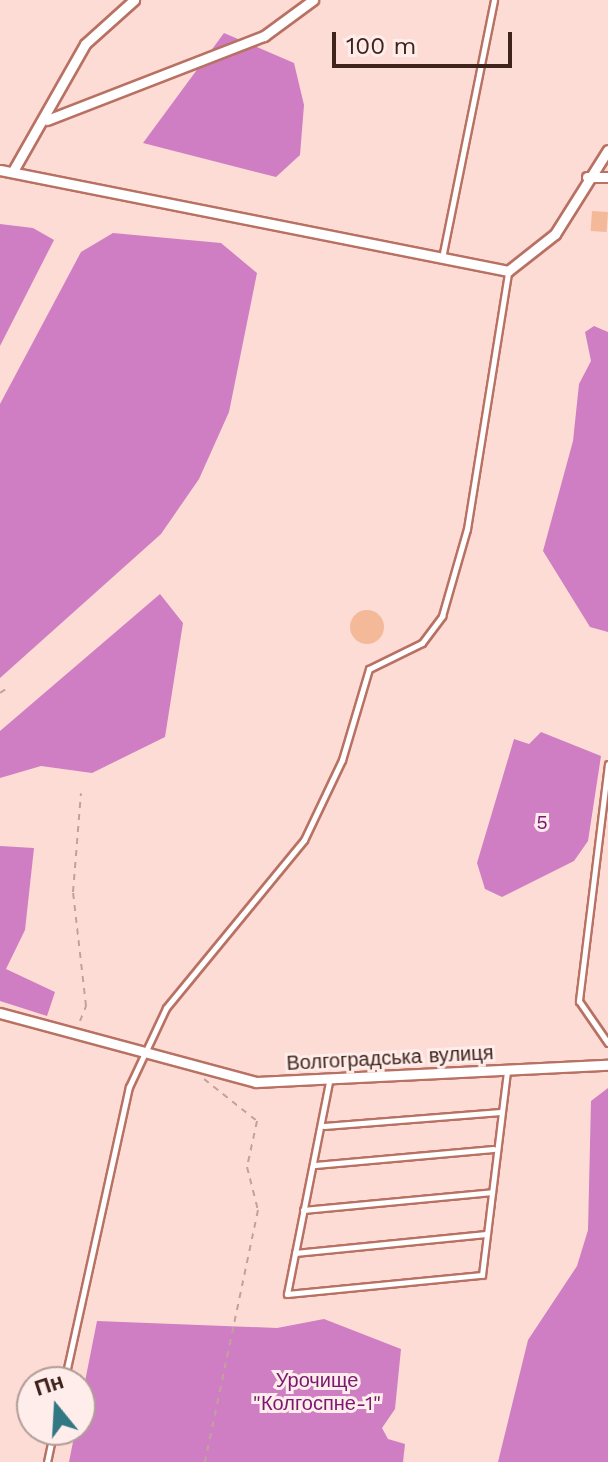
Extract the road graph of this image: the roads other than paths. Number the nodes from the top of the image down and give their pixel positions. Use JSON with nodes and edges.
{"nodes":[{"id":1,"x":134,"y":0,"type":"edge"},
{"id":2,"x":313,"y":0,"type":"edge"},
{"id":3,"x":494,"y":0,"type":"edge"},
{"id":4,"x":47,"y":120,"type":"junction"},
{"id":5,"x":608,"y":150,"type":"edge"},
{"id":6,"x":13,"y":171,"type":"junction"},
{"id":7,"x":0,"y":173,"type":"edge"},
{"id":8,"x":587,"y":177,"type":"junction"},
{"id":9,"x":608,"y":177,"type":"edge"},
{"id":10,"x":443,"y":253,"type":"junction"},
{"id":11,"x":508,"y":271,"type":"junction"},
{"id":12,"x":608,"y":764,"type":"edge"},
{"id":13,"x":0,"y":1013,"type":"edge"},
{"id":14,"x":608,"y":1043,"type":"edge"},
{"id":15,"x":145,"y":1052,"type":"junction"},
{"id":16,"x":608,"y":1065,"type":"edge"},
{"id":17,"x":507,"y":1069,"type":"junction"},
{"id":18,"x":329,"y":1082,"type":"junction"},
{"id":19,"x":500,"y":1112,"type":"junction"},
{"id":20,"x":324,"y":1126,"type":"junction"},
{"id":21,"x":493,"y":1149,"type":"junction"},
{"id":22,"x":315,"y":1165,"type":"junction"},
{"id":23,"x":492,"y":1192,"type":"junction"},
{"id":24,"x":303,"y":1210,"type":"junction"},
{"id":25,"x":486,"y":1234,"type":"junction"},
{"id":26,"x":295,"y":1253,"type":"junction"},
{"id":27,"x":68,"y":1366,"type":"edge"}],
"edges":[{"from":1,"to":4,"type":"street"},
{"from":2,"to":4,"type":"street"},
{"from":3,"to":10,"type":"lane"},
{"from":4,"to":6,"type":"street"},
{"from":5,"to":8,"type":"street"},
{"from":6,"to":7,"type":"street"},
{"from":6,"to":10,"type":"street"},
{"from":8,"to":9,"type":"street"},
{"from":8,"to":11,"type":"street"},
{"from":10,"to":11,"type":"street"},
{"from":11,"to":15,"type":"lane"},
{"from":12,"to":14,"type":"lane"},
{"from":13,"to":15,"type":"street","name":"Волгоградська вулиця"},
{"from":15,"to":18,"type":"street","name":"Волгоградська вулиця"},
{"from":15,"to":27,"type":"lane"},
{"from":16,"to":17,"type":"street","name":"Волгоградська вулиця"},
{"from":17,"to":18,"type":"street","name":"Волгоградська вулиця"},
{"from":17,"to":19,"type":"lane"},
{"from":18,"to":20,"type":"lane"},
{"from":19,"to":20,"type":"lane"},
{"from":19,"to":21,"type":"lane"},
{"from":20,"to":22,"type":"lane"},
{"from":21,"to":22,"type":"lane"},
{"from":21,"to":23,"type":"lane"},
{"from":22,"to":24,"type":"lane"},
{"from":23,"to":24,"type":"lane"},
{"from":23,"to":25,"type":"lane"},
{"from":24,"to":26,"type":"lane"},
{"from":25,"to":26,"type":"lane"},
{"from":25,"to":26,"type":"lane"}]}
